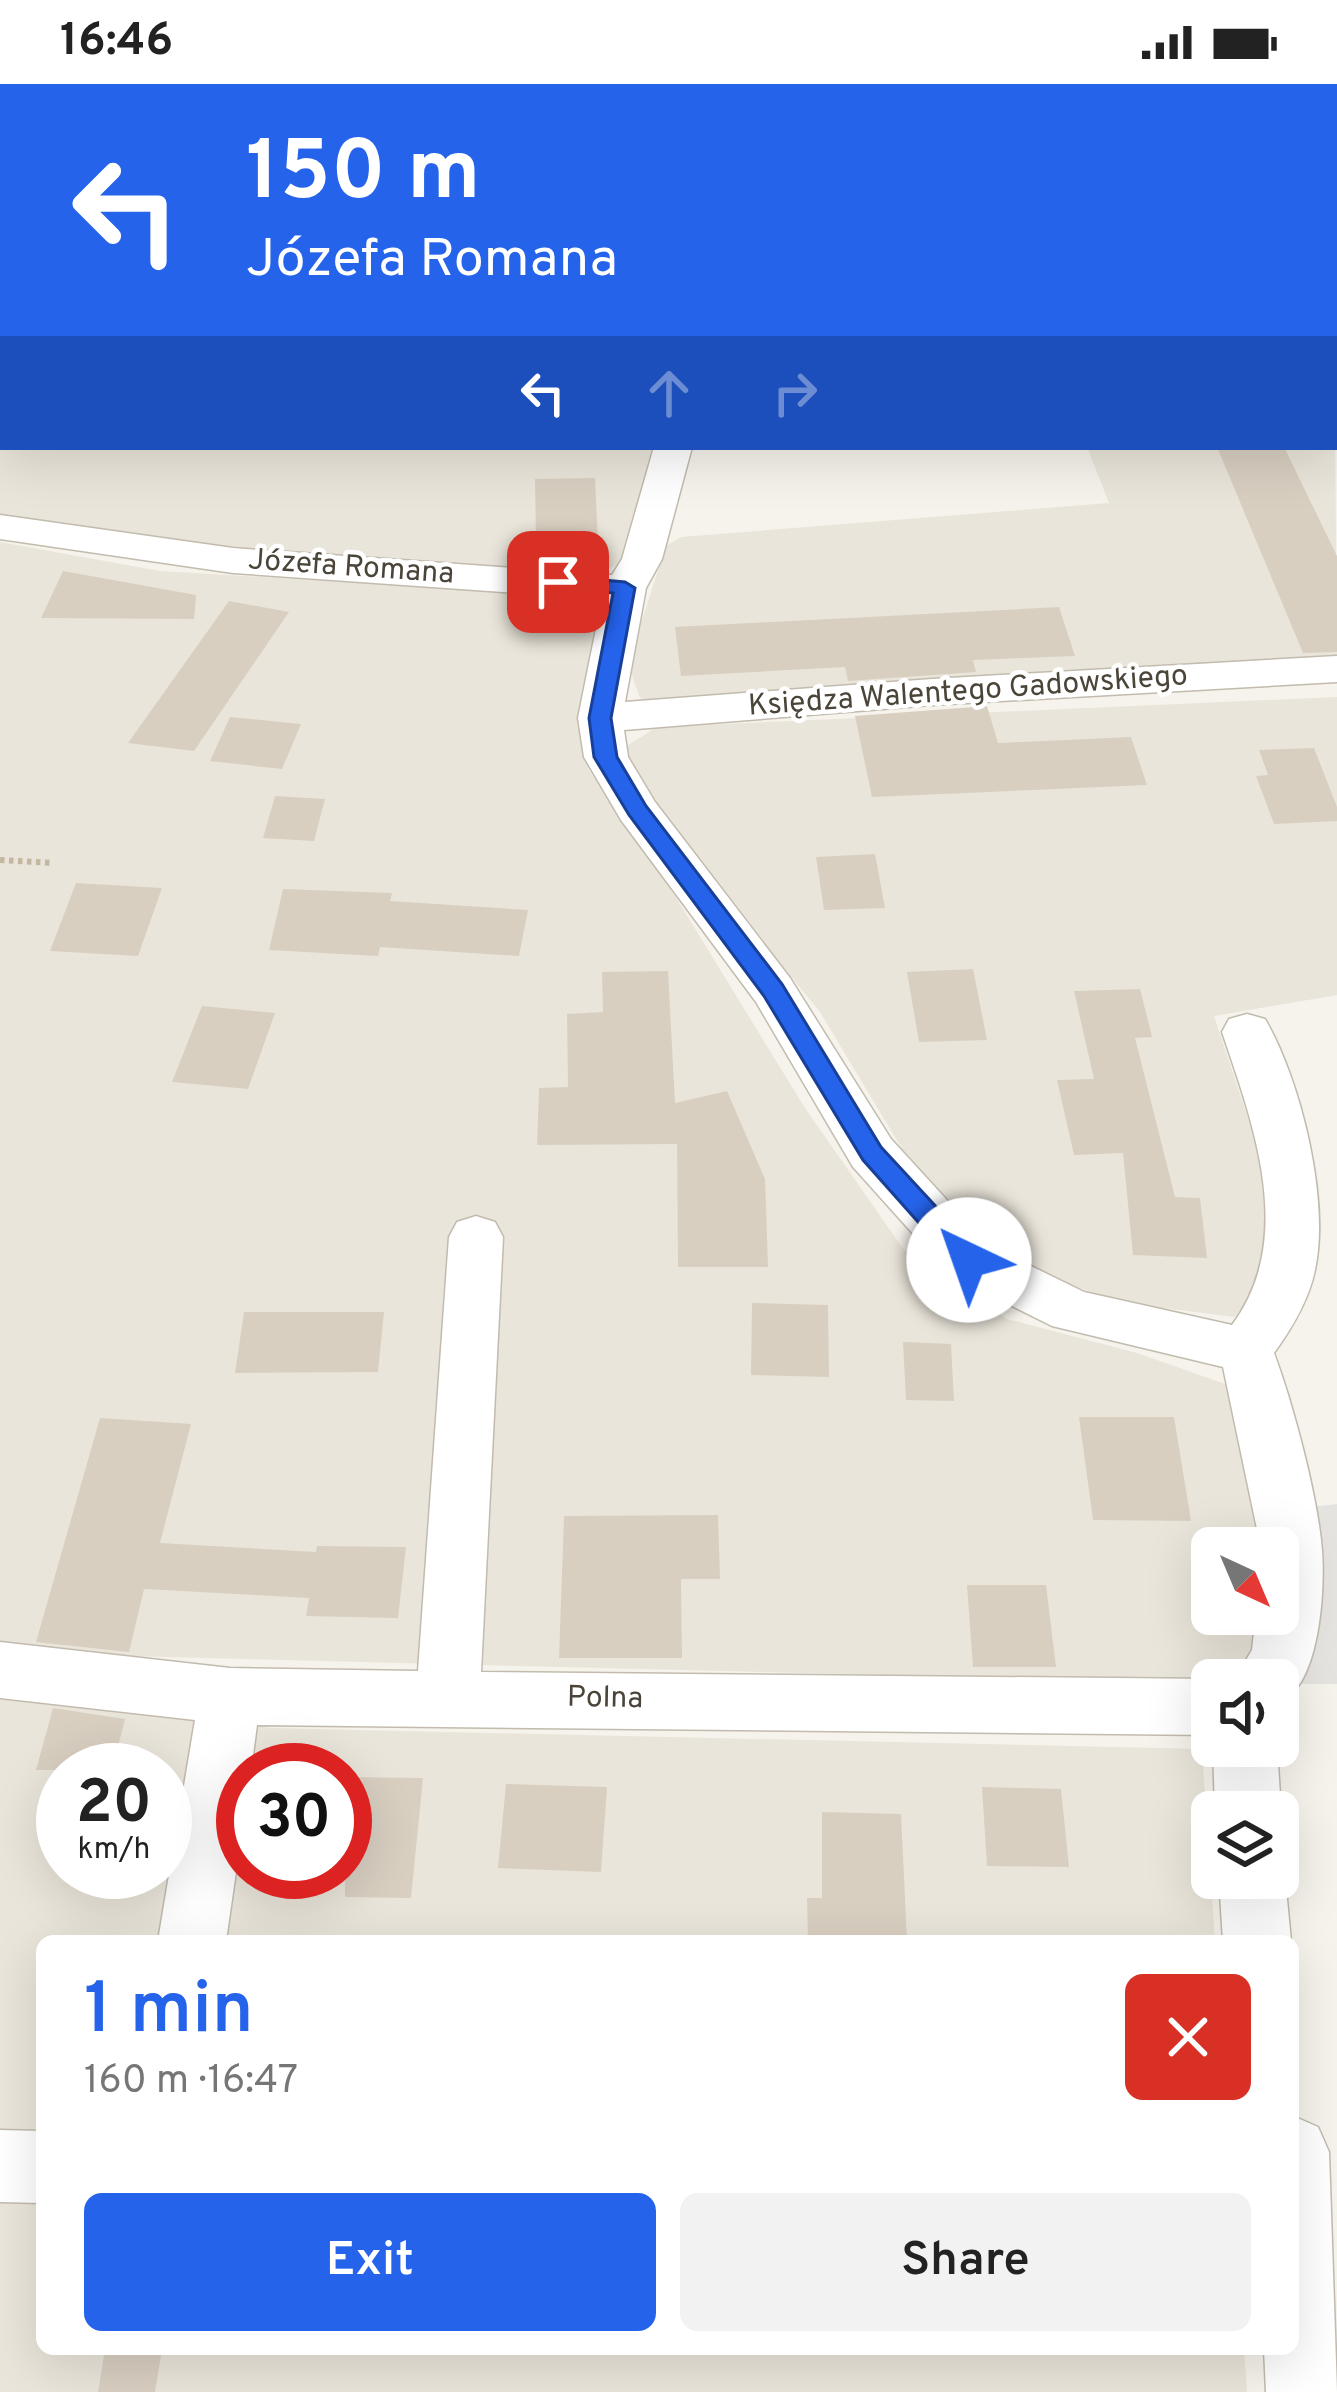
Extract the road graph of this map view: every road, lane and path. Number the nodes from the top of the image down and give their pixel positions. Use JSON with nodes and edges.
{"nodes":[{"id":1,"x":672,"y":450,"type":"edge"},
{"id":2,"x":0,"y":527,"type":"edge"},
{"id":3,"x":625,"y":588,"type":"junction"},
{"id":4,"x":1337,"y":669,"type":"edge"},
{"id":5,"x":600,"y":718,"type":"junction"},
{"id":6,"x":0,"y":860,"type":"edge"},
{"id":7,"x":52,"y":863,"type":"dead end"},
{"id":8,"x":1247,"y":1032,"type":"dead end"},
{"id":9,"x":476,"y":1238,"type":"dead end"},
{"id":10,"x":1245,"y":1350,"type":"junction"},
{"id":11,"x":1282,"y":1659,"type":"edge"},
{"id":12,"x":0,"y":1670,"type":"edge"},
{"id":13,"x":230,"y":1696,"type":"junction"},
{"id":14,"x":448,"y":1696,"type":"junction"},
{"id":15,"x":1191,"y":1706,"type":"edge"},
{"id":16,"x":1254,"y":1899,"type":"edge"},
{"id":17,"x":193,"y":1935,"type":"edge"},
{"id":18,"x":1257,"y":1935,"type":"edge"},
{"id":19,"x":0,"y":2166,"type":"edge"},
{"id":20,"x":36,"y":2167,"type":"edge"},
{"id":21,"x":1299,"y":2283,"type":"edge"},
{"id":22,"x":1304,"y":2392,"type":"edge"}],
"edges":[{"from":1,"to":3,"type":"street"},
{"from":2,"to":3,"type":"street","name":"Józefa Romana"},
{"from":3,"to":5,"type":"street"},
{"from":4,"to":5,"type":"street","name":"Księdza Walentego Gadowskiego"},
{"from":5,"to":10,"type":"street"},
{"from":6,"to":7,"type":"path"},
{"from":8,"to":10,"type":"street"},
{"from":9,"to":14,"type":"street"},
{"from":10,"to":11,"type":"street"},
{"from":12,"to":13,"type":"street","name":"Polna"},
{"from":13,"to":14,"type":"street","name":"Polna"},
{"from":13,"to":17,"type":"street"},
{"from":14,"to":15,"type":"street","name":"Polna"},
{"from":16,"to":18,"type":"street"},
{"from":19,"to":20,"type":"street"},
{"from":21,"to":22,"type":"street"}]}
